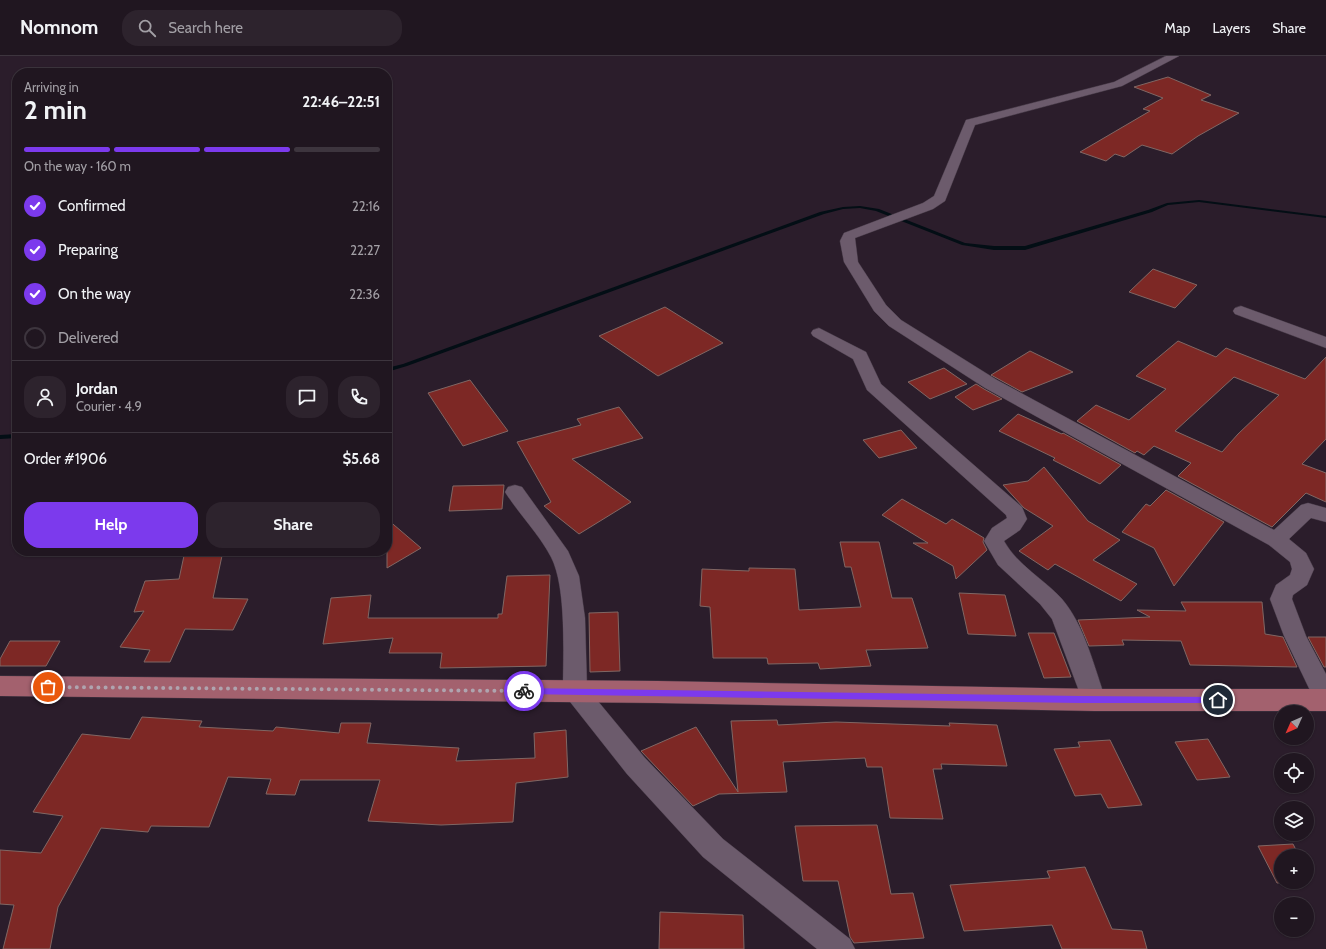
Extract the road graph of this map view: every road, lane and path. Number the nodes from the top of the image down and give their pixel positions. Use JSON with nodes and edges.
{"nodes":[{"id":1,"x":1174,"y":56,"type":"edge"},
{"id":2,"x":1241,"y":311,"type":"dead end"},
{"id":3,"x":819,"y":333,"type":"dead end"},
{"id":4,"x":1326,"y":343,"type":"edge"},
{"id":5,"x":515,"y":492,"type":"dead end"},
{"id":6,"x":1326,"y":515,"type":"edge"},
{"id":7,"x":1276,"y":540,"type":"junction"},
{"id":8,"x":0,"y":686,"type":"edge"},
{"id":9,"x":575,"y":691,"type":"junction"},
{"id":10,"x":1326,"y":699,"type":"edge"},
{"id":11,"x":1094,"y":700,"type":"junction"},
{"id":12,"x":840,"y":949,"type":"edge"}],
"edges":[{"from":1,"to":7,"type":"street"},
{"from":2,"to":4,"type":"street"},
{"from":3,"to":11,"type":"street"},
{"from":5,"to":9,"type":"street"},
{"from":6,"to":7,"type":"street"},
{"from":7,"to":10,"type":"street"},
{"from":8,"to":9,"type":"main road"},
{"from":9,"to":11,"type":"main road"},
{"from":9,"to":12,"type":"street"},
{"from":10,"to":11,"type":"main road"}]}
